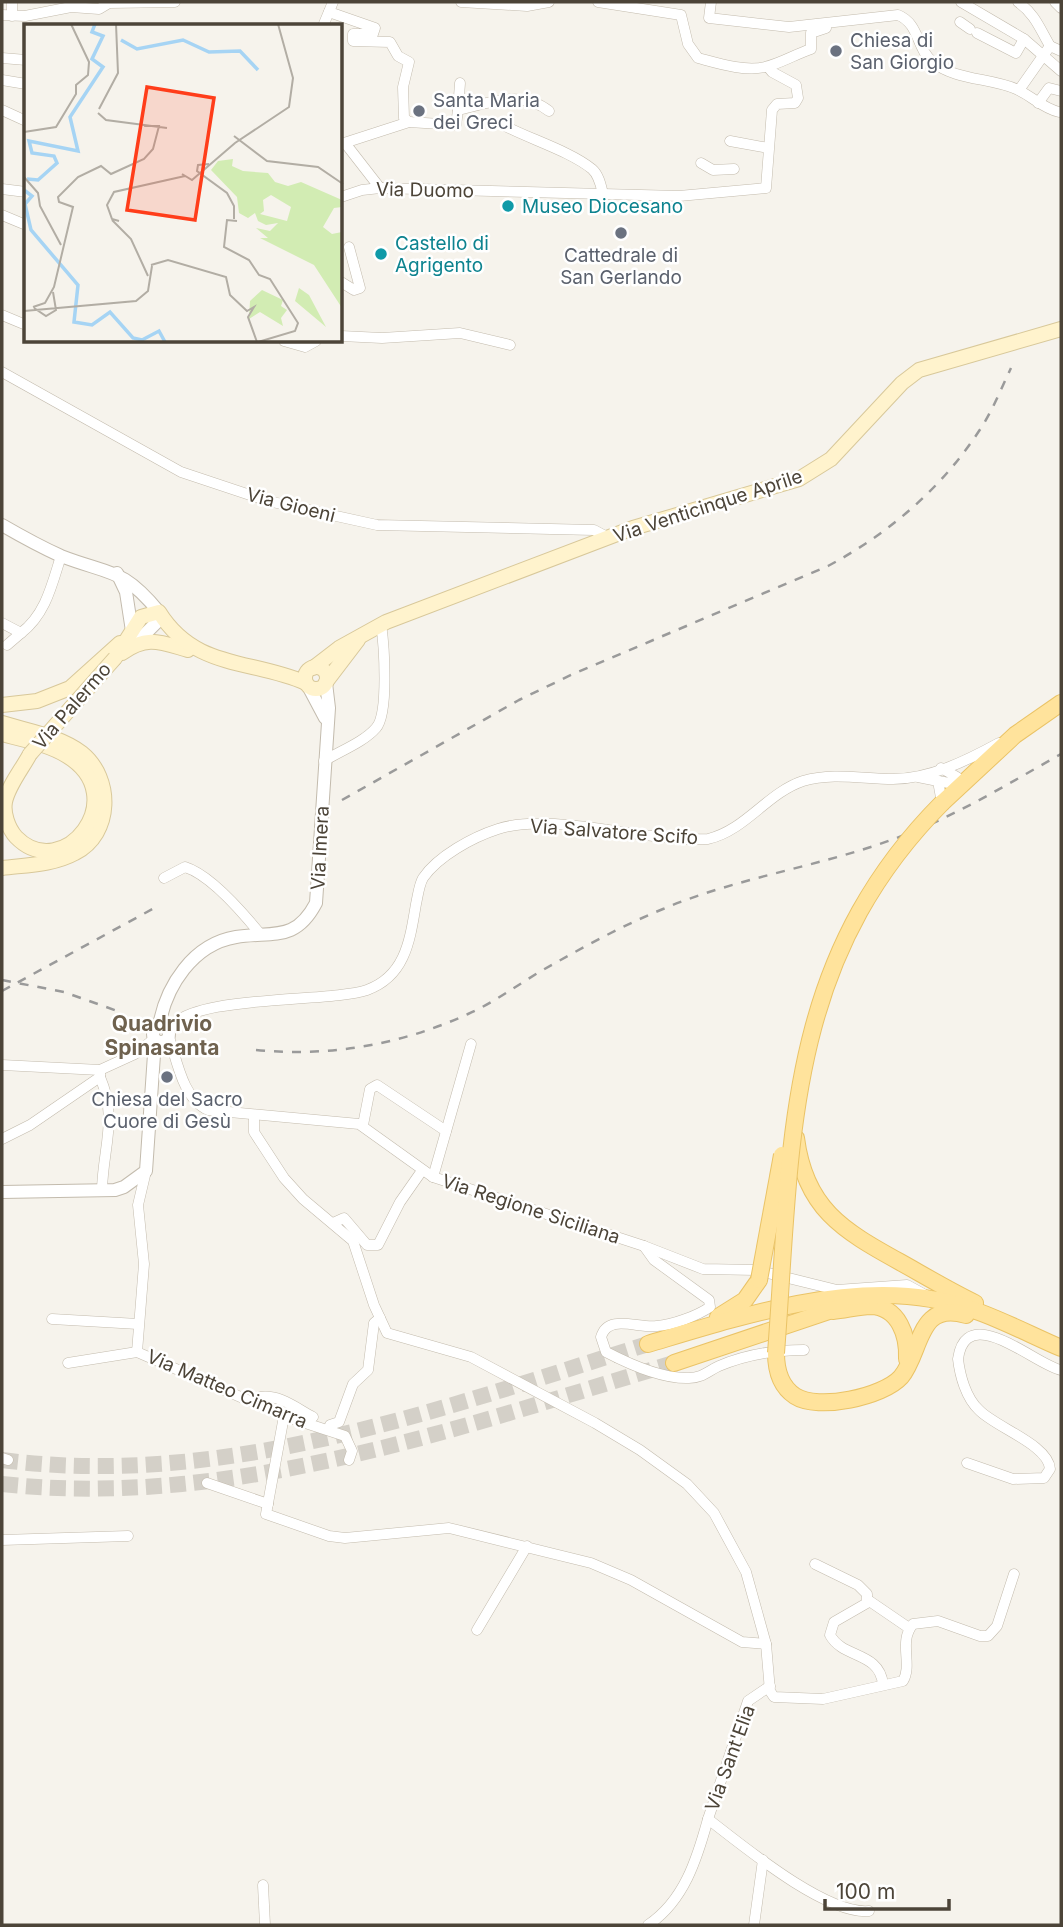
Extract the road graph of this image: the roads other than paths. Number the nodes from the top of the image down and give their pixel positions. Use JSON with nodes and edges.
{"nodes":[{"id":1,"x":12,"y":2,"type":"edge"},
{"id":2,"x":175,"y":2,"type":"edge"},
{"id":3,"x":461,"y":2,"type":"edge"},
{"id":4,"x":549,"y":2,"type":"edge"},
{"id":5,"x":598,"y":2,"type":"edge"},
{"id":6,"x":712,"y":2,"type":"edge"},
{"id":7,"x":961,"y":2,"type":"edge"},
{"id":8,"x":1018,"y":2,"type":"edge"},
{"id":9,"x":1055,"y":2,"type":"edge"},
{"id":10,"x":331,"y":7,"type":"edge"},
{"id":11,"x":1061,"y":8,"type":"edge"},
{"id":12,"x":7,"y":16,"type":"edge"},
{"id":13,"x":834,"y":21,"type":"junction"},
{"id":14,"x":960,"y":22,"type":"dead end"},
{"id":15,"x":324,"y":24,"type":"edge"},
{"id":16,"x":1024,"y":39,"type":"junction"},
{"id":17,"x":1047,"y":50,"type":"junction"},
{"id":18,"x":1061,"y":51,"type":"edge"},
{"id":19,"x":2,"y":58,"type":"edge"},
{"id":20,"x":24,"y":60,"type":"edge"},
{"id":21,"x":768,"y":67,"type":"junction"},
{"id":22,"x":1061,"y":71,"type":"edge"},
{"id":23,"x":2,"y":80,"type":"edge"},
{"id":24,"x":460,"y":83,"type":"dead end"},
{"id":25,"x":24,"y":84,"type":"edge"},
{"id":26,"x":1019,"y":90,"type":"junction"},
{"id":27,"x":1061,"y":91,"type":"edge"},
{"id":28,"x":1038,"y":103,"type":"junction"},
{"id":29,"x":2,"y":110,"type":"edge"},
{"id":30,"x":458,"y":110,"type":"junction"},
{"id":31,"x":550,"y":110,"type":"dead end"},
{"id":32,"x":1059,"y":112,"type":"dead end"},
{"id":33,"x":24,"y":120,"type":"edge"},
{"id":34,"x":409,"y":122,"type":"junction"},
{"id":35,"x":501,"y":124,"type":"dead end"},
{"id":36,"x":730,"y":141,"type":"dead end"},
{"id":37,"x":343,"y":144,"type":"edge"},
{"id":38,"x":769,"y":145,"type":"junction"},
{"id":39,"x":701,"y":163,"type":"dead end"},
{"id":40,"x":734,"y":169,"type":"dead end"},
{"id":41,"x":2,"y":188,"type":"edge"},
{"id":42,"x":380,"y":188,"type":"junction"},
{"id":43,"x":24,"y":192,"type":"edge"},
{"id":44,"x":603,"y":194,"type":"junction"},
{"id":45,"x":343,"y":196,"type":"edge"},
{"id":46,"x":2,"y":215,"type":"edge"},
{"id":47,"x":24,"y":224,"type":"edge"},
{"id":48,"x":349,"y":247,"type":"dead end"},
{"id":49,"x":343,"y":283,"type":"edge"},
{"id":50,"x":2,"y":315,"type":"edge"},
{"id":51,"x":24,"y":324,"type":"edge"},
{"id":52,"x":1061,"y":328,"type":"edge"},
{"id":53,"x":343,"y":336,"type":"edge"},
{"id":54,"x":292,"y":343,"type":"edge"},
{"id":55,"x":313,"y":343,"type":"edge"},
{"id":56,"x":510,"y":345,"type":"dead end"},
{"id":57,"x":2,"y":372,"type":"edge"},
{"id":58,"x":2,"y":526,"type":"edge"},
{"id":59,"x":607,"y":537,"type":"junction"},
{"id":60,"x":61,"y":556,"type":"junction"},
{"id":61,"x":117,"y":573,"type":"junction"},
{"id":62,"x":159,"y":612,"type":"junction"},
{"id":63,"x":2,"y":624,"type":"edge"},
{"id":64,"x":381,"y":624,"type":"junction"},
{"id":65,"x":21,"y":633,"type":"junction"},
{"id":66,"x":367,"y":633,"type":"junction"},
{"id":67,"x":132,"y":637,"type":"junction"},
{"id":68,"x":7,"y":645,"type":"dead end"},
{"id":69,"x":198,"y":652,"type":"junction"},
{"id":70,"x":111,"y":655,"type":"junction"},
{"id":71,"x":243,"y":664,"type":"junction"},
{"id":72,"x":313,"y":668,"type":"junction"},
{"id":73,"x":326,"y":683,"type":"junction"},
{"id":74,"x":307,"y":685,"type":"junction"},
{"id":75,"x":1061,"y":703,"type":"edge"},
{"id":76,"x":2,"y":705,"type":"edge"},
{"id":77,"x":2,"y":723,"type":"edge"},
{"id":78,"x":326,"y":726,"type":"junction"},
{"id":79,"x":2,"y":734,"type":"edge"},
{"id":80,"x":1015,"y":735,"type":"junction"},
{"id":81,"x":30,"y":754,"type":"junction"},
{"id":82,"x":324,"y":761,"type":"junction"},
{"id":83,"x":941,"y":768,"type":"junction"},
{"id":84,"x":911,"y":777,"type":"junction"},
{"id":85,"x":938,"y":781,"type":"junction"},
{"id":86,"x":960,"y":785,"type":"junction"},
{"id":87,"x":2,"y":787,"type":"edge"},
{"id":88,"x":942,"y":803,"type":"junction"},
{"id":89,"x":2,"y":868,"type":"edge"},
{"id":90,"x":164,"y":878,"type":"dead end"},
{"id":91,"x":261,"y":935,"type":"junction"},
{"id":92,"x":165,"y":1000,"type":"junction"},
{"id":93,"x":182,"y":1018,"type":"junction"},
{"id":94,"x":161,"y":1036,"type":"junction"},
{"id":95,"x":471,"y":1044,"type":"dead end"},
{"id":96,"x":2,"y":1065,"type":"edge"},
{"id":97,"x":100,"y":1073,"type":"junction"},
{"id":98,"x":796,"y":1102,"type":"junction"},
{"id":99,"x":254,"y":1115,"type":"junction"},
{"id":100,"x":794,"y":1121,"type":"junction"},
{"id":101,"x":363,"y":1125,"type":"junction"},
{"id":102,"x":446,"y":1131,"type":"junction"},
{"id":103,"x":2,"y":1139,"type":"edge"},
{"id":104,"x":146,"y":1171,"type":"junction"},
{"id":105,"x":421,"y":1171,"type":"junction"},
{"id":106,"x":433,"y":1177,"type":"junction"},
{"id":107,"x":102,"y":1190,"type":"junction"},
{"id":108,"x":2,"y":1192,"type":"edge"},
{"id":109,"x":334,"y":1223,"type":"junction"},
{"id":110,"x":644,"y":1246,"type":"junction"},
{"id":111,"x":923,"y":1298,"type":"junction"},
{"id":112,"x":823,"y":1312,"type":"junction"},
{"id":113,"x":380,"y":1318,"type":"junction"},
{"id":114,"x":52,"y":1319,"type":"dead end"},
{"id":115,"x":138,"y":1324,"type":"junction"},
{"id":116,"x":1006,"y":1324,"type":"junction"},
{"id":117,"x":667,"y":1338,"type":"junction"},
{"id":118,"x":648,"y":1344,"type":"tunnel mouth"},
{"id":119,"x":1061,"y":1348,"type":"edge"},
{"id":120,"x":804,"y":1350,"type":"dead end"},
{"id":121,"x":137,"y":1352,"type":"junction"},
{"id":122,"x":68,"y":1363,"type":"dead end"},
{"id":123,"x":674,"y":1363,"type":"tunnel mouth"},
{"id":124,"x":1061,"y":1370,"type":"edge"},
{"id":125,"x":906,"y":1371,"type":"junction"},
{"id":126,"x":256,"y":1403,"type":"junction"},
{"id":127,"x":284,"y":1416,"type":"junction"},
{"id":128,"x":349,"y":1460,"type":"dead end"},
{"id":129,"x":967,"y":1463,"type":"dead end"},
{"id":130,"x":207,"y":1483,"type":"dead end"},
{"id":131,"x":268,"y":1504,"type":"junction"},
{"id":132,"x":128,"y":1536,"type":"dead end"},
{"id":133,"x":2,"y":1540,"type":"edge"},
{"id":134,"x":527,"y":1546,"type":"junction"},
{"id":135,"x":815,"y":1563,"type":"dead end"},
{"id":136,"x":1014,"y":1574,"type":"dead end"},
{"id":137,"x":869,"y":1600,"type":"junction"},
{"id":138,"x":909,"y":1628,"type":"junction"},
{"id":139,"x":477,"y":1630,"type":"dead end"},
{"id":140,"x":766,"y":1644,"type":"junction"},
{"id":141,"x":883,"y":1684,"type":"junction"},
{"id":142,"x":770,"y":1686,"type":"junction"},
{"id":143,"x":708,"y":1819,"type":"junction"},
{"id":144,"x":763,"y":1860,"type":"junction"},
{"id":145,"x":263,"y":1885,"type":"dead end"},
{"id":146,"x":869,"y":1910,"type":"dead end"},
{"id":147,"x":265,"y":1925,"type":"edge"},
{"id":148,"x":648,"y":1925,"type":"edge"},
{"id":149,"x":754,"y":1925,"type":"edge"}],
"edges":[{"from":1,"to":12,"type":"street"},
{"from":2,"to":12,"type":"street"},
{"from":3,"to":4,"type":"street"},
{"from":5,"to":21,"type":"street"},
{"from":6,"to":13,"type":"street"},
{"from":7,"to":16,"type":"street"},
{"from":8,"to":17,"type":"street"},
{"from":9,"to":11,"type":"street"},
{"from":10,"to":15,"type":"street"},
{"from":10,"to":34,"type":"street"},
{"from":13,"to":21,"type":"street"},
{"from":13,"to":26,"type":"street"},
{"from":14,"to":16,"type":"street"},
{"from":16,"to":17,"type":"street"},
{"from":17,"to":18,"type":"street"},
{"from":17,"to":22,"type":"street"},
{"from":17,"to":26,"type":"street"},
{"from":19,"to":20,"type":"street"},
{"from":21,"to":38,"type":"street"},
{"from":23,"to":25,"type":"street"},
{"from":24,"to":30,"type":"street"},
{"from":26,"to":28,"type":"street"},
{"from":27,"to":28,"type":"street"},
{"from":28,"to":32,"type":"street"},
{"from":29,"to":33,"type":"street"},
{"from":30,"to":31,"type":"street"},
{"from":30,"to":34,"type":"street"},
{"from":34,"to":37,"type":"street"},
{"from":35,"to":44,"type":"street"},
{"from":36,"to":38,"type":"street"},
{"from":37,"to":42,"type":"street"},
{"from":38,"to":44,"type":"street","name":"Via Duomo"},
{"from":39,"to":40,"type":"street"},
{"from":41,"to":43,"type":"street"},
{"from":42,"to":44,"type":"street","name":"Via Duomo"},
{"from":42,"to":45,"type":"street","name":"Via Duomo"},
{"from":46,"to":47,"type":"street"},
{"from":48,"to":49,"type":"street"},
{"from":50,"to":51,"type":"street"},
{"from":52,"to":59,"type":"main road","name":"Via Venticinque Aprile"},
{"from":53,"to":56,"type":"street"},
{"from":54,"to":55,"type":"street"},
{"from":57,"to":59,"type":"street","name":"Via Gioeni"},
{"from":58,"to":60,"type":"street"},
{"from":59,"to":64,"type":"main road","name":"Via Venticinque Aprile"},
{"from":60,"to":61,"type":"street"},
{"from":60,"to":65,"type":"street"},
{"from":61,"to":62,"type":"street"},
{"from":61,"to":67,"type":"street"},
{"from":62,"to":67,"type":"main road"},
{"from":62,"to":69,"type":"main road"},
{"from":63,"to":65,"type":"street"},
{"from":64,"to":66,"type":"main road","name":"Via Venticinque Aprile"},
{"from":64,"to":82,"type":"street"},
{"from":65,"to":68,"type":"street"},
{"from":66,"to":72,"type":"main road","name":"Via Venticinque Aprile"},
{"from":66,"to":73,"type":"main road","name":"Via Venticinque Aprile"},
{"from":67,"to":69,"type":"main road"},
{"from":67,"to":70,"type":"main road"},
{"from":69,"to":71,"type":"main road"},
{"from":70,"to":76,"type":"main road"},
{"from":70,"to":81,"type":"main road","name":"Via Palermo","bridge":true},
{"from":71,"to":72,"type":"main road"},
{"from":71,"to":74,"type":"main road"},
{"from":72,"to":73,"type":"main road"},
{"from":72,"to":74,"type":"main road"},
{"from":73,"to":74,"type":"main road"},
{"from":73,"to":78,"type":"street","name":"Via Imera"},
{"from":74,"to":78,"type":"street"},
{"from":75,"to":80,"type":"main road"},
{"from":77,"to":89,"type":"main road"},
{"from":78,"to":82,"type":"street","name":"Via Imera"},
{"from":79,"to":81,"type":"main road"},
{"from":80,"to":83,"type":"street","name":"Via Salvatore Scifo"},
{"from":80,"to":86,"type":"main road"},
{"from":81,"to":87,"type":"main road"},
{"from":82,"to":91,"type":"street","name":"Via Imera"},
{"from":83,"to":84,"type":"street","name":"Via Salvatore Scifo"},
{"from":83,"to":86,"type":"street"},
{"from":84,"to":85,"type":"street","name":"Via Salvatore Scifo"},
{"from":84,"to":93,"type":"street","name":"Via Salvatore Scifo"},
{"from":85,"to":86,"type":"street","name":"Via Salvatore Scifo"},
{"from":85,"to":88,"type":"street"},
{"from":86,"to":88,"type":"main road"},
{"from":88,"to":98,"type":"main road","bridge":true},
{"from":90,"to":91,"type":"street"},
{"from":91,"to":92,"type":"street","name":"Via Imera"},
{"from":92,"to":93,"type":"street"},
{"from":92,"to":94,"type":"street","name":"Via Imera"},
{"from":93,"to":94,"type":"street","name":"Via Salvatore Scifo"},
{"from":94,"to":97,"type":"street"},
{"from":94,"to":99,"type":"street","name":"Via Regione Siciliana"},
{"from":94,"to":104,"type":"street","name":"Via Imera"},
{"from":95,"to":102,"type":"street"},
{"from":96,"to":97,"type":"street"},
{"from":97,"to":103,"type":"street"},
{"from":97,"to":107,"type":"street"},
{"from":98,"to":100,"type":"main road","bridge":true},
{"from":98,"to":117,"type":"main road","bridge":true},
{"from":99,"to":101,"type":"street","name":"Via Regione Siciliana"},
{"from":99,"to":109,"type":"street"},
{"from":100,"to":116,"type":"main road","bridge":true},
{"from":100,"to":125,"type":"main road","bridge":true},
{"from":101,"to":102,"type":"street"},
{"from":101,"to":105,"type":"street","name":"Via Regione Siciliana"},
{"from":102,"to":106,"type":"street"},
{"from":104,"to":107,"type":"street"},
{"from":104,"to":115,"type":"street","name":"Via Matteo Cimarra"},
{"from":105,"to":106,"type":"street","name":"Via Regione Siciliana"},
{"from":105,"to":109,"type":"street"},
{"from":106,"to":110,"type":"street","name":"Via Regione Siciliana"},
{"from":107,"to":108,"type":"street"},
{"from":109,"to":113,"type":"street"},
{"from":110,"to":111,"type":"street","name":"Via Regione Siciliana"},
{"from":110,"to":120,"type":"street"},
{"from":111,"to":112,"type":"main road"},
{"from":111,"to":116,"type":"main road"},
{"from":111,"to":117,"type":"main road"},
{"from":112,"to":123,"type":"main road"},
{"from":112,"to":125,"type":"main road"},
{"from":113,"to":126,"type":"street"},
{"from":113,"to":140,"type":"street"},
{"from":114,"to":115,"type":"street"},
{"from":115,"to":121,"type":"street","name":"Via Matteo Cimarra"},
{"from":116,"to":119,"type":"main road"},
{"from":116,"to":125,"type":"main road"},
{"from":117,"to":118,"type":"main road"},
{"from":121,"to":122,"type":"street"},
{"from":121,"to":126,"type":"street","name":"Via Matteo Cimarra"},
{"from":124,"to":129,"type":"street"},
{"from":126,"to":127,"type":"street","name":"Via Matteo Cimarra"},
{"from":127,"to":128,"type":"street","name":"Via Matteo Cimarra"},
{"from":127,"to":131,"type":"street"},
{"from":130,"to":131,"type":"street"},
{"from":131,"to":134,"type":"street"},
{"from":132,"to":133,"type":"street"},
{"from":134,"to":139,"type":"street"},
{"from":134,"to":140,"type":"street"},
{"from":135,"to":137,"type":"street"},
{"from":136,"to":138,"type":"street"},
{"from":137,"to":138,"type":"street"},
{"from":137,"to":141,"type":"street"},
{"from":138,"to":141,"type":"street"},
{"from":140,"to":142,"type":"street"},
{"from":141,"to":142,"type":"street"},
{"from":142,"to":143,"type":"street","name":"Via Sant'Elia"},
{"from":143,"to":144,"type":"street","name":"Via Sant'Elia"},
{"from":143,"to":148,"type":"street"},
{"from":144,"to":146,"type":"street","name":"Via Sant'Elia"},
{"from":144,"to":149,"type":"street"},
{"from":145,"to":147,"type":"street"}]}
